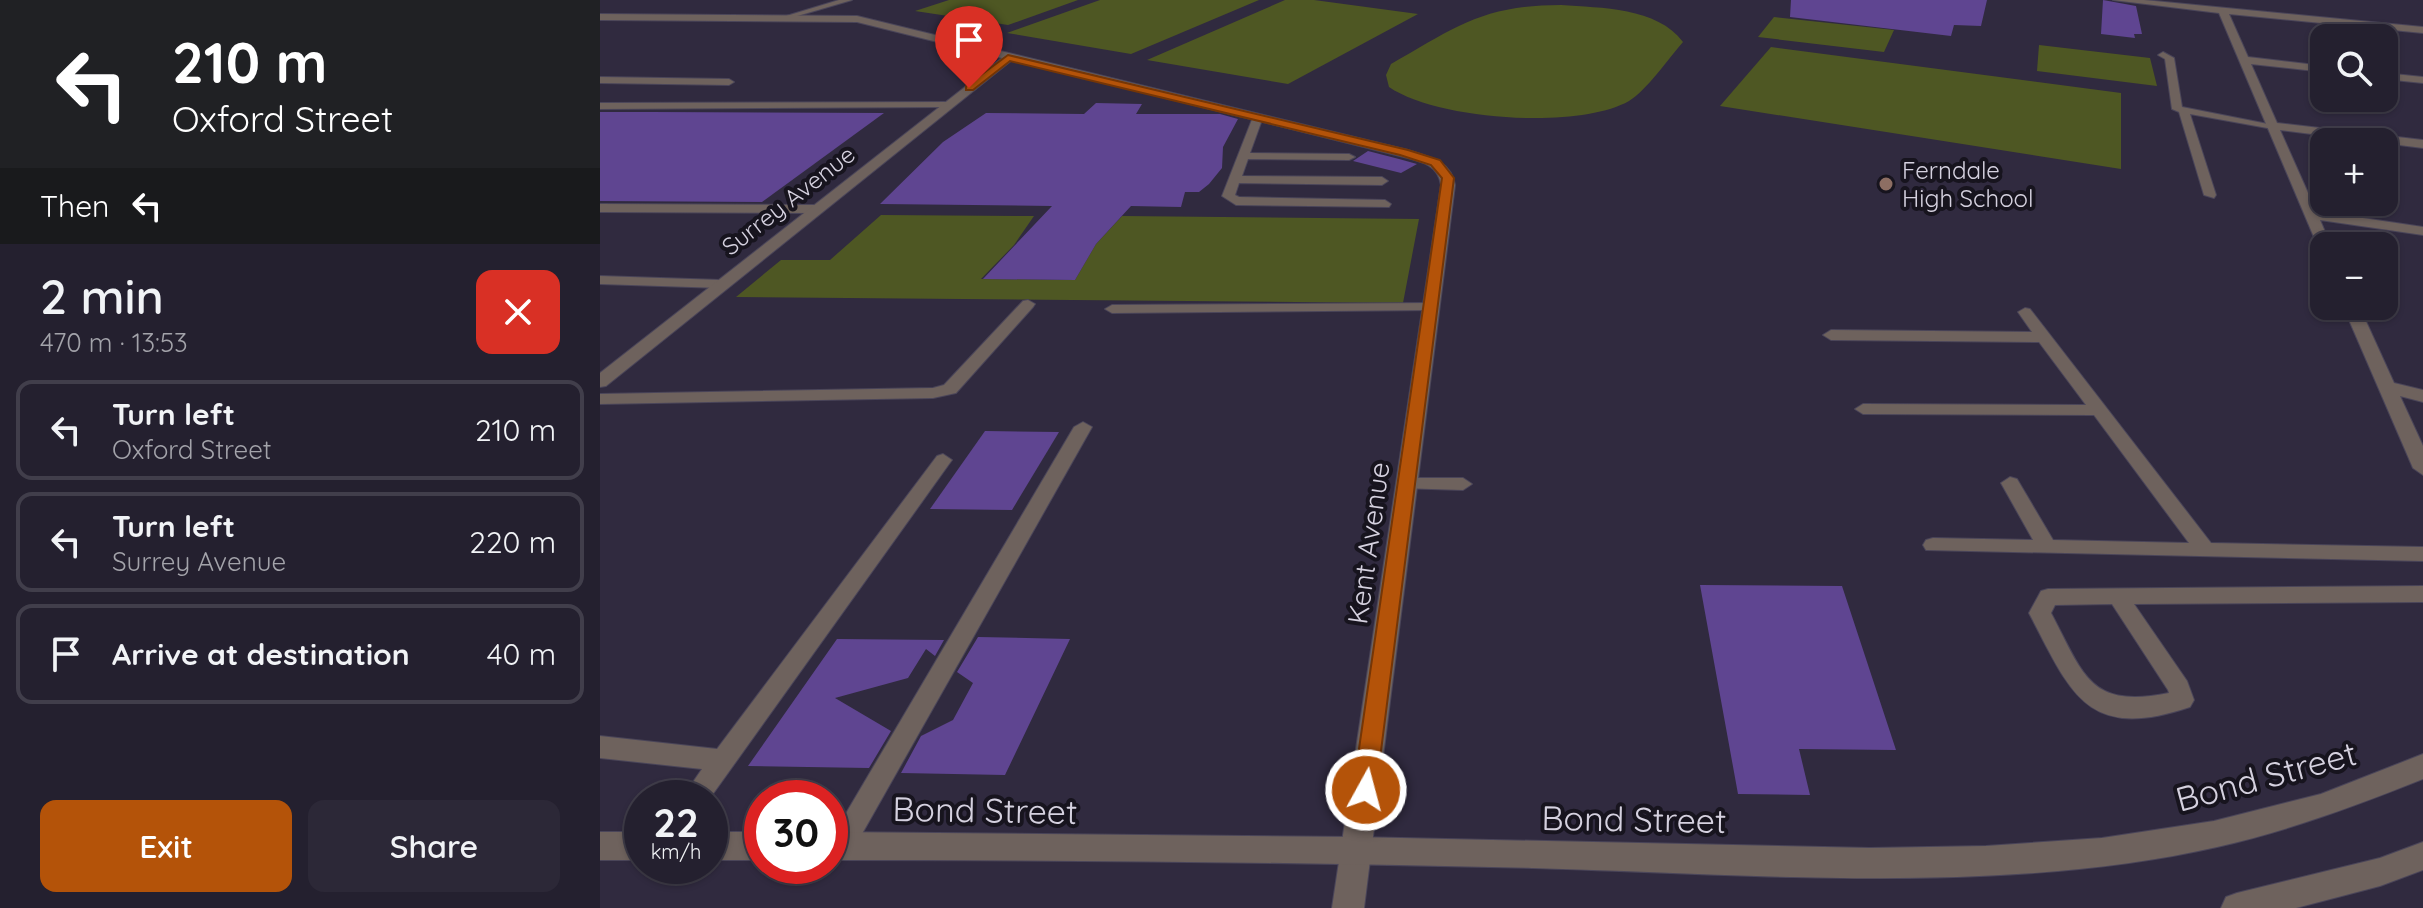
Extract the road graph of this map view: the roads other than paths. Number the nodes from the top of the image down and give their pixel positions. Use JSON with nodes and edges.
{"nodes":[{"id":1,"x":848,"y":0,"type":"edge"},
{"id":2,"x":2117,"y":0,"type":"edge"},
{"id":3,"x":634,"y":3,"type":"dead end"},
{"id":4,"x":2223,"y":11,"type":"junction"},
{"id":5,"x":642,"y":12,"type":"junction"},
{"id":6,"x":600,"y":15,"type":"edge"},
{"id":7,"x":617,"y":15,"type":"junction"},
{"id":8,"x":787,"y":17,"type":"junction"},
{"id":9,"x":603,"y":28,"type":"edge"},
{"id":10,"x":2423,"y":30,"type":"edge"},
{"id":11,"x":2163,"y":55,"type":"dead end"},
{"id":12,"x":1008,"y":58,"type":"junction"},
{"id":13,"x":2243,"y":60,"type":"junction"},
{"id":14,"x":2310,"y":67,"type":"edge"},
{"id":15,"x":2398,"y":77,"type":"edge"},
{"id":16,"x":600,"y":80,"type":"edge"},
{"id":17,"x":2423,"y":80,"type":"edge"},
{"id":18,"x":729,"y":82,"type":"dead end"},
{"id":19,"x":950,"y":104,"type":"junction"},
{"id":20,"x":600,"y":106,"type":"edge"},
{"id":21,"x":2184,"y":112,"type":"junction"},
{"id":22,"x":1258,"y":117,"type":"junction"},
{"id":23,"x":2273,"y":126,"type":"junction"},
{"id":24,"x":2423,"y":144,"type":"edge"},
{"id":25,"x":1242,"y":156,"type":"junction"},
{"id":26,"x":1349,"y":157,"type":"dead end"},
{"id":27,"x":1234,"y":179,"type":"junction"},
{"id":28,"x":1382,"y":181,"type":"dead end"},
{"id":29,"x":2210,"y":195,"type":"dead end"},
{"id":30,"x":1385,"y":204,"type":"dead end"},
{"id":31,"x":600,"y":208,"type":"edge"},
{"id":32,"x":814,"y":209,"type":"junction"},
{"id":33,"x":2310,"y":214,"type":"edge"},
{"id":34,"x":2323,"y":216,"type":"edge"},
{"id":35,"x":2423,"y":231,"type":"edge"},
{"id":36,"x":600,"y":280,"type":"edge"},
{"id":37,"x":721,"y":284,"type":"junction"},
{"id":38,"x":1028,"y":304,"type":"dead end"},
{"id":39,"x":1431,"y":307,"type":"junction"},
{"id":40,"x":1112,"y":309,"type":"dead end"},
{"id":41,"x":2025,"y":312,"type":"dead end"},
{"id":42,"x":2357,"y":320,"type":"edge"},
{"id":43,"x":1831,"y":335,"type":"dead end"},
{"id":44,"x":2044,"y":337,"type":"junction"},
{"id":45,"x":601,"y":381,"type":"edge"},
{"id":46,"x":2388,"y":387,"type":"junction"},
{"id":47,"x":2423,"y":396,"type":"edge"},
{"id":48,"x":600,"y":399,"type":"edge"},
{"id":49,"x":1863,"y":409,"type":"dead end"},
{"id":50,"x":2099,"y":410,"type":"junction"},
{"id":51,"x":1083,"y":427,"type":"dead end"},
{"id":52,"x":943,"y":460,"type":"dead end"},
{"id":53,"x":2423,"y":468,"type":"edge"},
{"id":54,"x":2010,"y":483,"type":"dead end"},
{"id":55,"x":1406,"y":484,"type":"junction"},
{"id":56,"x":1463,"y":484,"type":"dead end"},
{"id":57,"x":1933,"y":545,"type":"dead end"},
{"id":58,"x":2047,"y":547,"type":"junction"},
{"id":59,"x":2206,"y":551,"type":"junction"},
{"id":60,"x":2423,"y":554,"type":"edge"},
{"id":61,"x":2423,"y":594,"type":"edge"},
{"id":62,"x":2117,"y":595,"type":"junction"},
{"id":63,"x":600,"y":747,"type":"edge"},
{"id":64,"x":722,"y":760,"type":"junction"},
{"id":65,"x":2423,"y":766,"type":"edge"},
{"id":66,"x":708,"y":780,"type":"edge"},
{"id":67,"x":848,"y":824,"type":"edge"},
{"id":68,"x":600,"y":846,"type":"edge"},
{"id":69,"x":624,"y":846,"type":"edge"},
{"id":70,"x":848,"y":846,"type":"edge"},
{"id":71,"x":1358,"y":851,"type":"junction"},
{"id":72,"x":2423,"y":856,"type":"edge"},
{"id":73,"x":1348,"y":908,"type":"edge"},
{"id":74,"x":2237,"y":908,"type":"edge"}],
"edges":[{"from":1,"to":8,"type":"lane"},
{"from":2,"to":4,"type":"street"},
{"from":3,"to":7,"type":"street"},
{"from":4,"to":10,"type":"street"},
{"from":4,"to":13,"type":"street"},
{"from":5,"to":7,"type":"street"},
{"from":5,"to":8,"type":"street"},
{"from":5,"to":9,"type":"street"},
{"from":6,"to":7,"type":"street"},
{"from":7,"to":9,"type":"street"},
{"from":8,"to":12,"type":"street"},
{"from":11,"to":21,"type":"lane"},
{"from":12,"to":19,"type":"street","name":"Surrey Avenue"},
{"from":12,"to":22,"type":"street"},
{"from":13,"to":14,"type":"street"},
{"from":13,"to":23,"type":"street"},
{"from":15,"to":17,"type":"street"},
{"from":16,"to":18,"type":"lane"},
{"from":19,"to":20,"type":"lane"},
{"from":19,"to":32,"type":"street","name":"Surrey Avenue"},
{"from":21,"to":23,"type":"lane"},
{"from":21,"to":29,"type":"lane"},
{"from":22,"to":25,"type":"lane"},
{"from":22,"to":39,"type":"street","name":"Kent Avenue"},
{"from":23,"to":24,"type":"street"},
{"from":23,"to":33,"type":"street"},
{"from":25,"to":26,"type":"lane"},
{"from":25,"to":27,"type":"lane"},
{"from":27,"to":28,"type":"lane"},
{"from":27,"to":30,"type":"lane"},
{"from":31,"to":32,"type":"lane"},
{"from":32,"to":37,"type":"street","name":"Surrey Avenue"},
{"from":34,"to":35,"type":"street"},
{"from":36,"to":37,"type":"lane"},
{"from":37,"to":45,"type":"street","name":"Surrey Avenue"},
{"from":38,"to":48,"type":"lane"},
{"from":39,"to":40,"type":"lane"},
{"from":39,"to":55,"type":"street","name":"Kent Avenue"},
{"from":41,"to":44,"type":"lane"},
{"from":42,"to":46,"type":"street"},
{"from":43,"to":44,"type":"lane"},
{"from":44,"to":50,"type":"lane"},
{"from":46,"to":47,"type":"street"},
{"from":46,"to":53,"type":"street"},
{"from":49,"to":50,"type":"lane"},
{"from":50,"to":59,"type":"lane"},
{"from":51,"to":67,"type":"lane"},
{"from":52,"to":64,"type":"lane"},
{"from":54,"to":58,"type":"lane"},
{"from":55,"to":56,"type":"lane"},
{"from":55,"to":71,"type":"street","name":"Kent Avenue"},
{"from":57,"to":58,"type":"lane"},
{"from":58,"to":59,"type":"lane"},
{"from":59,"to":60,"type":"lane"},
{"from":61,"to":62,"type":"lane"},
{"from":62,"to":62,"type":"lane"},
{"from":63,"to":64,"type":"lane"},
{"from":64,"to":66,"type":"lane"},
{"from":65,"to":71,"type":"street","name":"Bond Street"},
{"from":68,"to":69,"type":"street"},
{"from":70,"to":71,"type":"street","name":"Bond Street"},
{"from":71,"to":73,"type":"street","name":"Kent Avenue"},
{"from":72,"to":74,"type":"street"}]}
